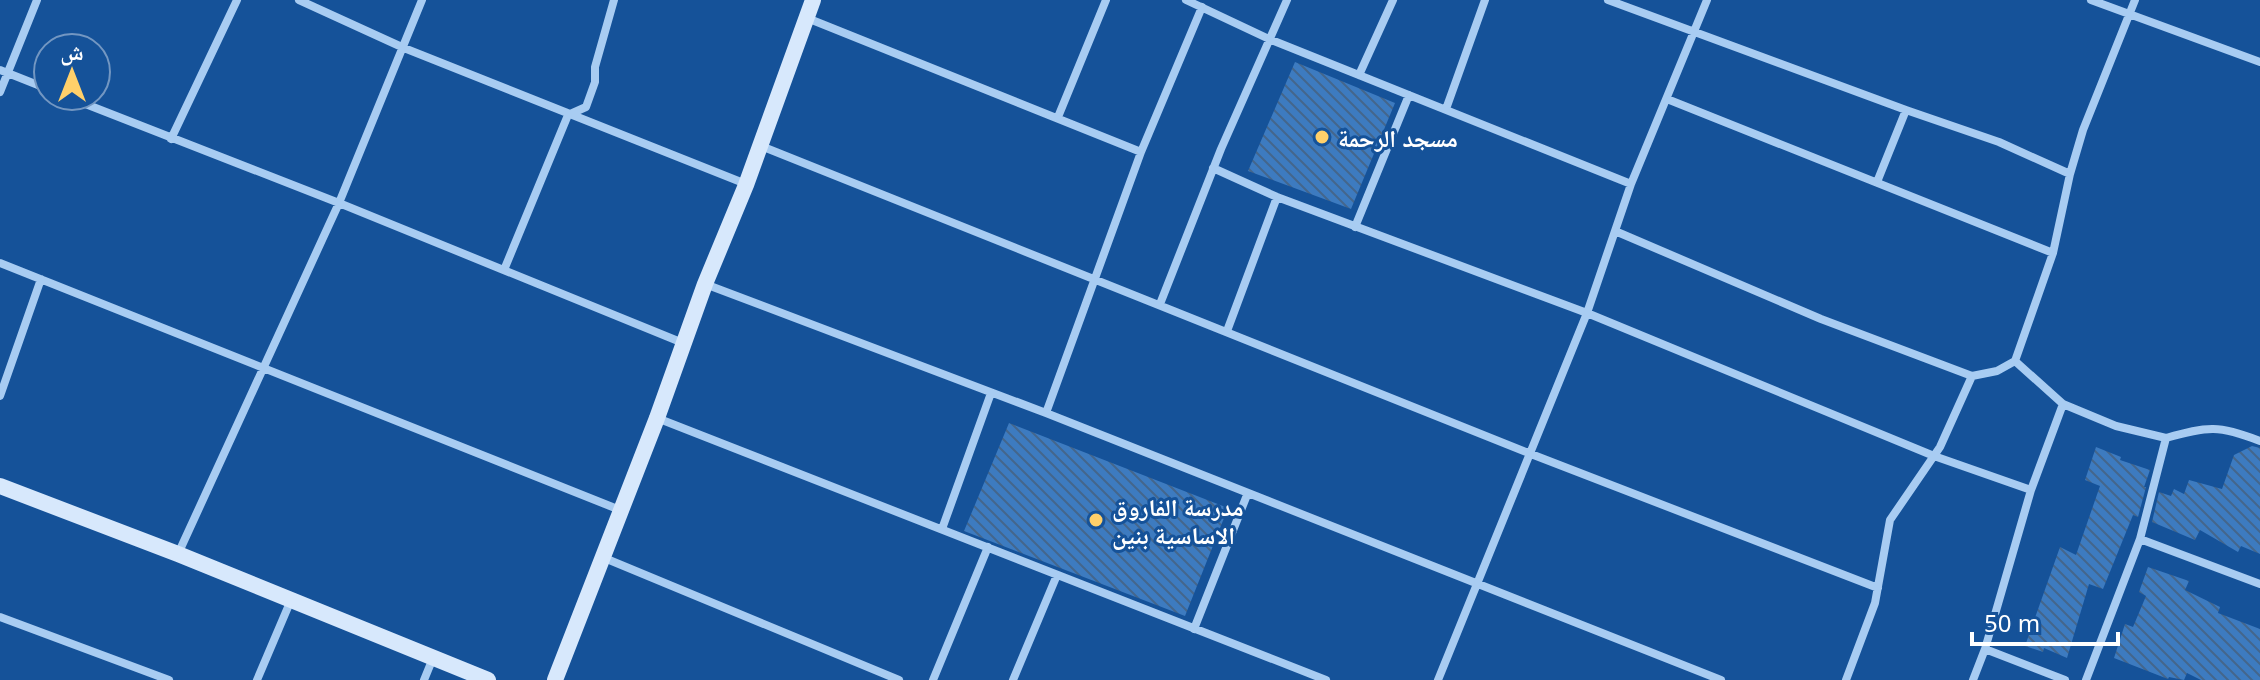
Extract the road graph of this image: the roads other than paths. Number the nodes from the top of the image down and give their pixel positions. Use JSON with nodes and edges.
{"nodes":[{"id":1,"x":37,"y":0,"type":"edge"},
{"id":2,"x":237,"y":0,"type":"edge"},
{"id":3,"x":299,"y":0,"type":"edge"},
{"id":4,"x":422,"y":0,"type":"edge"},
{"id":5,"x":614,"y":0,"type":"edge"},
{"id":6,"x":813,"y":0,"type":"edge"},
{"id":7,"x":1106,"y":0,"type":"edge"},
{"id":8,"x":1186,"y":0,"type":"edge"},
{"id":9,"x":1287,"y":0,"type":"edge"},
{"id":10,"x":1393,"y":0,"type":"edge"},
{"id":11,"x":1485,"y":0,"type":"edge"},
{"id":12,"x":1608,"y":0,"type":"edge"},
{"id":13,"x":1707,"y":0,"type":"edge"},
{"id":14,"x":2091,"y":0,"type":"edge"},
{"id":15,"x":2135,"y":0,"type":"edge"},
{"id":16,"x":1202,"y":7,"type":"junction"},
{"id":17,"x":2129,"y":15,"type":"junction"},
{"id":18,"x":806,"y":18,"type":"junction"},
{"id":19,"x":1695,"y":30,"type":"junction"},
{"id":20,"x":1269,"y":39,"type":"junction"},
{"id":21,"x":404,"y":48,"type":"junction"},
{"id":22,"x":2260,"y":62,"type":"edge"},
{"id":23,"x":4,"y":71,"type":"edge"},
{"id":24,"x":1359,"y":75,"type":"junction"},
{"id":25,"x":32,"y":82,"type":"edge"},
{"id":26,"x":0,"y":92,"type":"edge"},
{"id":27,"x":1409,"y":95,"type":"junction"},
{"id":28,"x":1667,"y":99,"type":"junction"},
{"id":29,"x":1446,"y":109,"type":"junction"},
{"id":30,"x":1906,"y":110,"type":"junction"},
{"id":31,"x":104,"y":112,"type":"edge"},
{"id":32,"x":568,"y":115,"type":"junction"},
{"id":33,"x":1058,"y":117,"type":"junction"},
{"id":34,"x":171,"y":139,"type":"junction"},
{"id":35,"x":761,"y":146,"type":"junction"},
{"id":36,"x":1141,"y":152,"type":"junction"},
{"id":37,"x":1213,"y":168,"type":"junction"},
{"id":38,"x":2070,"y":174,"type":"junction"},
{"id":39,"x":1877,"y":182,"type":"junction"},
{"id":40,"x":1631,"y":184,"type":"junction"},
{"id":41,"x":746,"y":185,"type":"junction"},
{"id":42,"x":1277,"y":197,"type":"junction"},
{"id":43,"x":339,"y":203,"type":"junction"},
{"id":44,"x":1355,"y":227,"type":"junction"},
{"id":45,"x":1615,"y":231,"type":"junction"},
{"id":46,"x":2053,"y":253,"type":"junction"},
{"id":47,"x":0,"y":263,"type":"edge"},
{"id":48,"x":504,"y":270,"type":"junction"},
{"id":49,"x":1095,"y":278,"type":"junction"},
{"id":50,"x":41,"y":279,"type":"junction"},
{"id":51,"x":705,"y":284,"type":"junction"},
{"id":52,"x":1160,"y":304,"type":"junction"},
{"id":53,"x":1587,"y":313,"type":"junction"},
{"id":54,"x":1227,"y":331,"type":"junction"},
{"id":55,"x":683,"y":343,"type":"junction"},
{"id":56,"x":2015,"y":361,"type":"junction"},
{"id":57,"x":262,"y":366,"type":"junction"},
{"id":58,"x":1972,"y":376,"type":"junction"},
{"id":59,"x":991,"y":393,"type":"junction"},
{"id":60,"x":0,"y":396,"type":"edge"},
{"id":61,"x":2063,"y":404,"type":"junction"},
{"id":62,"x":1046,"y":413,"type":"junction"},
{"id":63,"x":657,"y":418,"type":"junction"},
{"id":64,"x":2166,"y":438,"type":"junction"},
{"id":65,"x":2260,"y":441,"type":"edge"},
{"id":66,"x":1531,"y":454,"type":"junction"},
{"id":67,"x":1934,"y":456,"type":"junction"},
{"id":68,"x":0,"y":486,"type":"edge"},
{"id":69,"x":2031,"y":490,"type":"junction"},
{"id":70,"x":1247,"y":495,"type":"junction"},
{"id":71,"x":620,"y":510,"type":"junction"},
{"id":72,"x":942,"y":529,"type":"junction"},
{"id":73,"x":2140,"y":539,"type":"junction"},
{"id":74,"x":988,"y":547,"type":"junction"},
{"id":75,"x":178,"y":554,"type":"junction"},
{"id":76,"x":601,"y":556,"type":"junction"},
{"id":77,"x":1057,"y":575,"type":"junction"},
{"id":78,"x":1476,"y":584,"type":"junction"},
{"id":79,"x":2260,"y":584,"type":"edge"},
{"id":80,"x":1878,"y":588,"type":"junction"},
{"id":81,"x":291,"y":599,"type":"junction"},
{"id":82,"x":0,"y":617,"type":"edge"},
{"id":83,"x":1194,"y":629,"type":"junction"},
{"id":84,"x":1985,"y":649,"type":"junction"},
{"id":85,"x":433,"y":657,"type":"junction"},
{"id":86,"x":169,"y":680,"type":"edge"},
{"id":87,"x":257,"y":680,"type":"edge"},
{"id":88,"x":424,"y":680,"type":"edge"},
{"id":89,"x":488,"y":680,"type":"edge"},
{"id":90,"x":555,"y":680,"type":"edge"},
{"id":91,"x":899,"y":680,"type":"edge"},
{"id":92,"x":933,"y":680,"type":"edge"},
{"id":93,"x":1013,"y":680,"type":"edge"},
{"id":94,"x":1326,"y":680,"type":"edge"},
{"id":95,"x":1438,"y":680,"type":"edge"},
{"id":96,"x":1721,"y":680,"type":"edge"},
{"id":97,"x":1846,"y":680,"type":"edge"},
{"id":98,"x":1973,"y":680,"type":"edge"},
{"id":99,"x":2065,"y":680,"type":"edge"},
{"id":100,"x":2086,"y":680,"type":"edge"}],
"edges":[{"from":1,"to":23,"type":"street"},
{"from":2,"to":34,"type":"street"},
{"from":3,"to":21,"type":"street"},
{"from":4,"to":21,"type":"street"},
{"from":5,"to":32,"type":"street"},
{"from":6,"to":18,"type":"street"},
{"from":7,"to":33,"type":"street"},
{"from":8,"to":16,"type":"street"},
{"from":9,"to":20,"type":"street"},
{"from":10,"to":24,"type":"street"},
{"from":11,"to":29,"type":"street"},
{"from":12,"to":19,"type":"street"},
{"from":13,"to":19,"type":"street"},
{"from":14,"to":17,"type":"street"},
{"from":15,"to":17,"type":"street"},
{"from":16,"to":20,"type":"street"},
{"from":16,"to":36,"type":"street"},
{"from":17,"to":22,"type":"street"},
{"from":17,"to":38,"type":"street"},
{"from":18,"to":33,"type":"street"},
{"from":18,"to":35,"type":"street"},
{"from":19,"to":28,"type":"street"},
{"from":19,"to":30,"type":"street"},
{"from":20,"to":24,"type":"street"},
{"from":20,"to":37,"type":"street"},
{"from":21,"to":32,"type":"street"},
{"from":21,"to":43,"type":"street"},
{"from":23,"to":25,"type":"street"},
{"from":23,"to":26,"type":"street"},
{"from":24,"to":27,"type":"street"},
{"from":27,"to":29,"type":"street"},
{"from":27,"to":44,"type":"street"},
{"from":28,"to":39,"type":"street"},
{"from":28,"to":40,"type":"street"},
{"from":29,"to":40,"type":"street"},
{"from":30,"to":38,"type":"street"},
{"from":30,"to":39,"type":"street"},
{"from":31,"to":34,"type":"street"},
{"from":32,"to":41,"type":"street"},
{"from":32,"to":48,"type":"street"},
{"from":33,"to":36,"type":"street"},
{"from":34,"to":43,"type":"street"},
{"from":35,"to":41,"type":"street"},
{"from":35,"to":49,"type":"street"},
{"from":36,"to":49,"type":"street"},
{"from":37,"to":42,"type":"street"},
{"from":37,"to":52,"type":"street"},
{"from":38,"to":46,"type":"street"},
{"from":39,"to":46,"type":"street"},
{"from":40,"to":45,"type":"street"},
{"from":41,"to":51,"type":"street"},
{"from":42,"to":44,"type":"street"},
{"from":42,"to":54,"type":"street"},
{"from":43,"to":48,"type":"street"},
{"from":43,"to":57,"type":"street"},
{"from":44,"to":53,"type":"street"},
{"from":45,"to":53,"type":"street"},
{"from":45,"to":58,"type":"street"},
{"from":46,"to":56,"type":"street"},
{"from":47,"to":50,"type":"street"},
{"from":48,"to":55,"type":"street"},
{"from":49,"to":52,"type":"street"},
{"from":49,"to":62,"type":"street"},
{"from":50,"to":57,"type":"street"},
{"from":50,"to":60,"type":"street"},
{"from":51,"to":55,"type":"street"},
{"from":51,"to":59,"type":"street"},
{"from":52,"to":54,"type":"street"},
{"from":53,"to":66,"type":"street"},
{"from":53,"to":67,"type":"street"},
{"from":54,"to":66,"type":"street"},
{"from":55,"to":63,"type":"street"},
{"from":56,"to":58,"type":"street"},
{"from":56,"to":61,"type":"street"},
{"from":57,"to":71,"type":"street"},
{"from":57,"to":75,"type":"street"},
{"from":58,"to":67,"type":"street"},
{"from":59,"to":62,"type":"street"},
{"from":59,"to":72,"type":"street"},
{"from":61,"to":64,"type":"street"},
{"from":61,"to":69,"type":"street"},
{"from":62,"to":70,"type":"street"},
{"from":63,"to":71,"type":"street"},
{"from":63,"to":72,"type":"street"},
{"from":64,"to":65,"type":"street"},
{"from":64,"to":73,"type":"street"},
{"from":66,"to":78,"type":"street"},
{"from":66,"to":80,"type":"street"},
{"from":67,"to":69,"type":"street"},
{"from":67,"to":80,"type":"street"},
{"from":68,"to":75,"type":"street"},
{"from":69,"to":84,"type":"street"},
{"from":70,"to":78,"type":"street"},
{"from":70,"to":83,"type":"street"},
{"from":71,"to":76,"type":"street"},
{"from":72,"to":74,"type":"street"},
{"from":73,"to":79,"type":"street"},
{"from":73,"to":100,"type":"street"},
{"from":74,"to":77,"type":"street"},
{"from":74,"to":92,"type":"street"},
{"from":75,"to":81,"type":"street"},
{"from":76,"to":90,"type":"street"},
{"from":76,"to":91,"type":"street"},
{"from":77,"to":83,"type":"street"},
{"from":77,"to":93,"type":"street"},
{"from":78,"to":95,"type":"street"},
{"from":78,"to":96,"type":"street"},
{"from":80,"to":97,"type":"street"},
{"from":81,"to":85,"type":"street"},
{"from":81,"to":87,"type":"street"},
{"from":82,"to":86,"type":"street"},
{"from":83,"to":94,"type":"street"},
{"from":84,"to":98,"type":"street"},
{"from":84,"to":99,"type":"street"},
{"from":85,"to":88,"type":"street"},
{"from":85,"to":89,"type":"street"}]}
